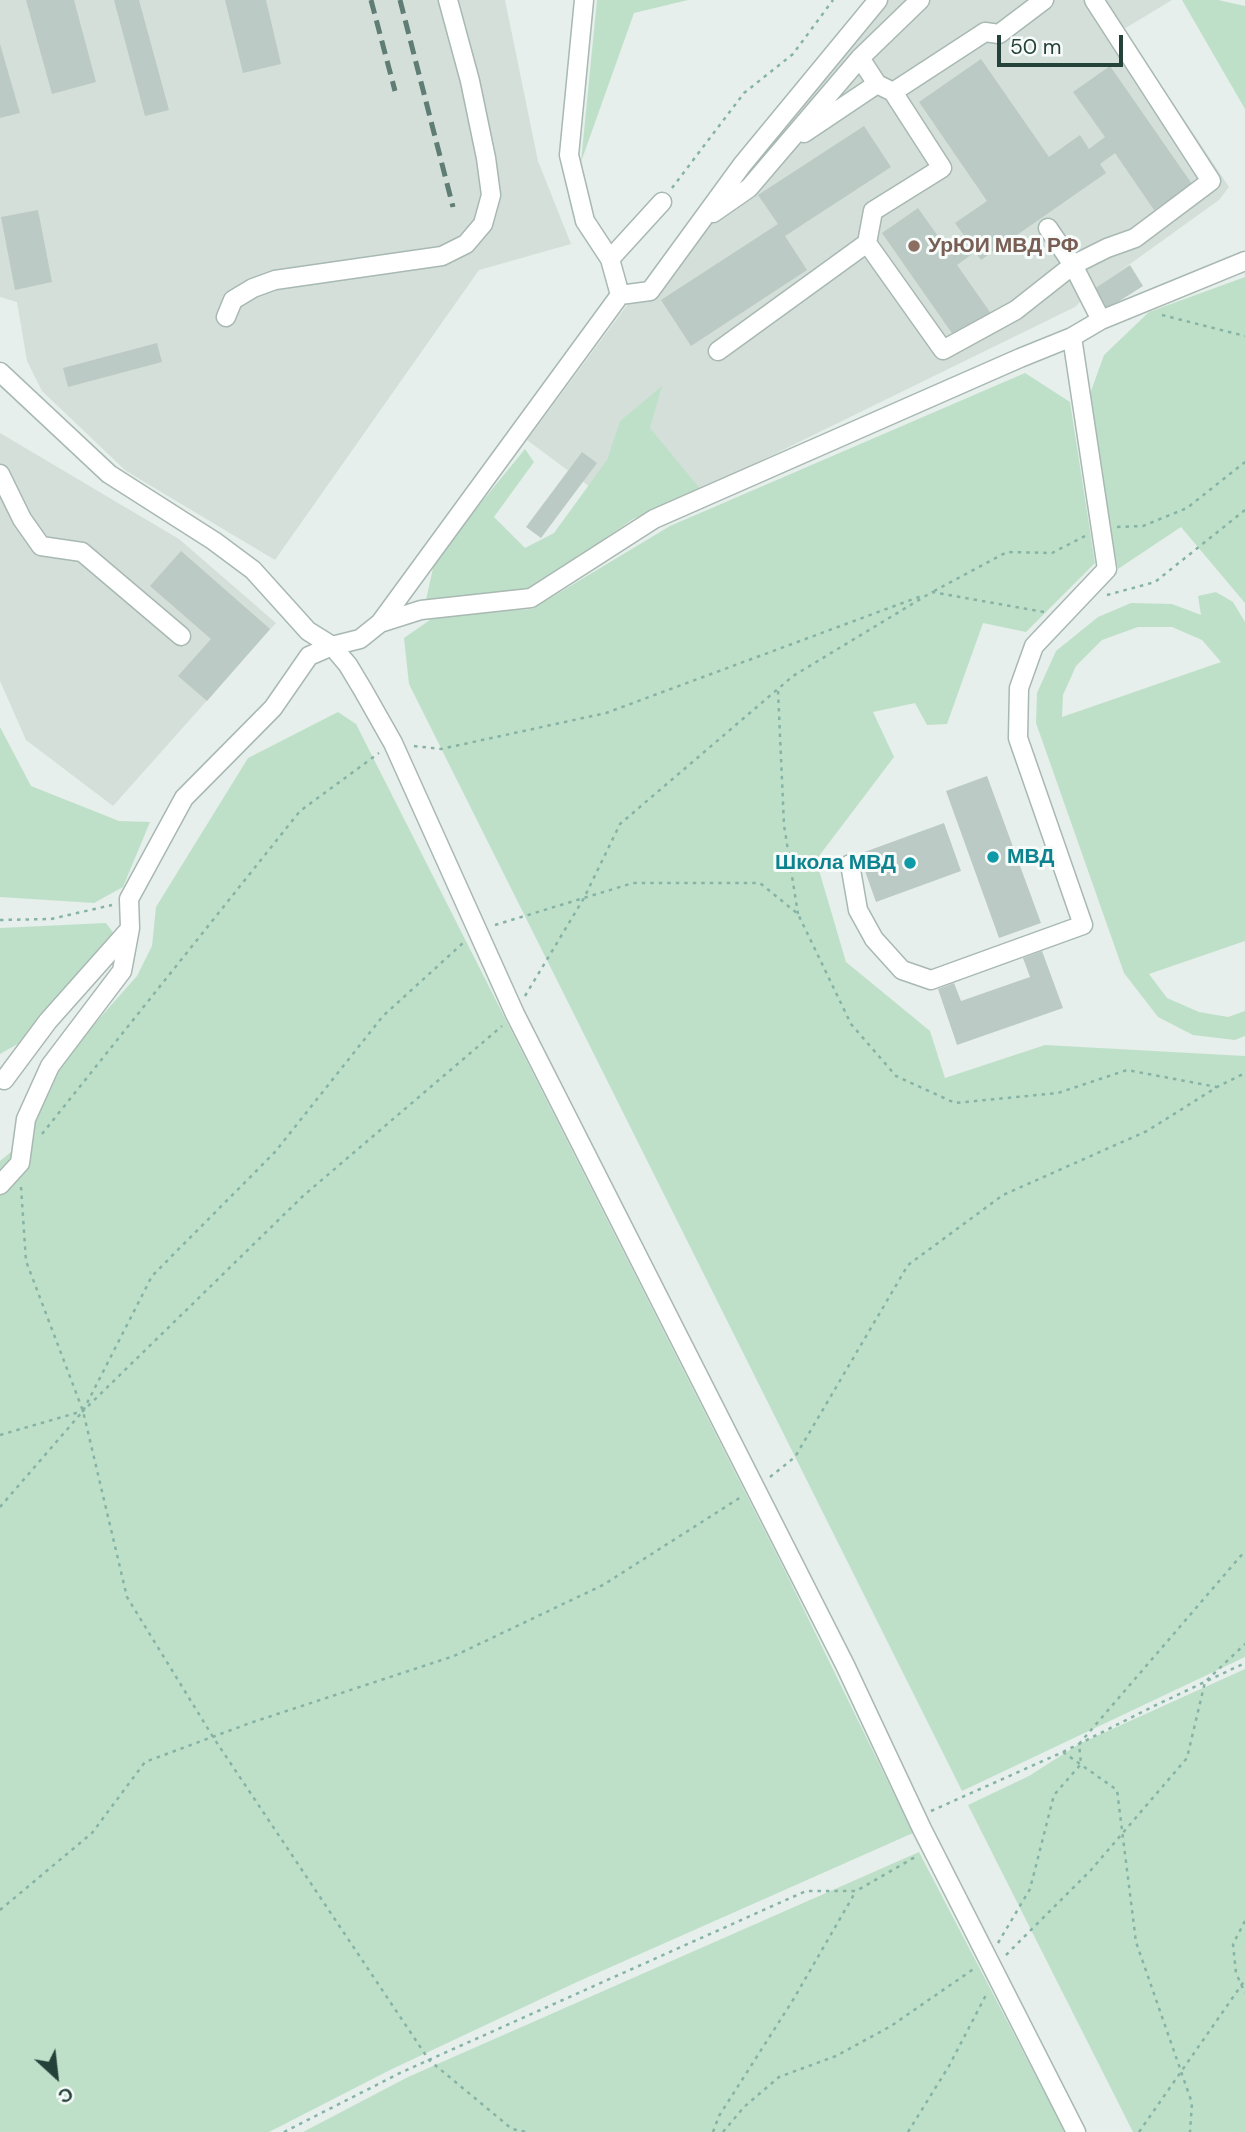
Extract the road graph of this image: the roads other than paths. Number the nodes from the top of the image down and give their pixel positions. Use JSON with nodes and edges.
{"nodes":[{"id":1,"x":448,"y":0,"type":"edge"},
{"id":2,"x":584,"y":0,"type":"edge"},
{"id":3,"x":878,"y":0,"type":"edge"},
{"id":4,"x":920,"y":0,"type":"edge"},
{"id":5,"x":1044,"y":0,"type":"edge"},
{"id":6,"x":1094,"y":0,"type":"edge"},
{"id":7,"x":860,"y":58,"type":"junction"},
{"id":8,"x":885,"y":88,"type":"junction"},
{"id":9,"x":785,"y":146,"type":"junction"},
{"id":10,"x":662,"y":202,"type":"road end"},
{"id":11,"x":704,"y":219,"type":"junction"},
{"id":12,"x":1048,"y":228,"type":"dead end"},
{"id":13,"x":867,"y":243,"type":"junction"},
{"id":14,"x":610,"y":258,"type":"junction"},
{"id":15,"x":1245,"y":261,"type":"edge"},
{"id":16,"x":1073,"y":265,"type":"junction"},
{"id":17,"x":620,"y":295,"type":"junction"},
{"id":18,"x":226,"y":317,"type":"dead end"},
{"id":19,"x":1101,"y":320,"type":"junction"},
{"id":20,"x":1072,"y":337,"type":"junction"},
{"id":21,"x":718,"y":351,"type":"dead end"},
{"id":22,"x":0,"y":372,"type":"edge"},
{"id":23,"x":0,"y":474,"type":"edge"},
{"id":24,"x":380,"y":623,"type":"junction"},
{"id":25,"x":181,"y":636,"type":"dead end"},
{"id":26,"x":332,"y":646,"type":"junction"},
{"id":27,"x":850,"y":864,"type":"dead end"},
{"id":28,"x":130,"y":928,"type":"junction"},
{"id":29,"x":4,"y":1080,"type":"dead end"},
{"id":30,"x":0,"y":1185,"type":"edge"},
{"id":31,"x":1076,"y":2132,"type":"edge"}],
"edges":[{"from":1,"to":18,"type":"street"},
{"from":2,"to":14,"type":"street"},
{"from":3,"to":11,"type":"street"},
{"from":4,"to":7,"type":"street"},
{"from":5,"to":8,"type":"street"},
{"from":6,"to":16,"type":"street"},
{"from":7,"to":8,"type":"street"},
{"from":7,"to":9,"type":"street"},
{"from":8,"to":9,"type":"street"},
{"from":8,"to":13,"type":"street"},
{"from":9,"to":11,"type":"street"},
{"from":10,"to":14,"type":"street"},
{"from":11,"to":17,"type":"street"},
{"from":12,"to":16,"type":"street"},
{"from":13,"to":16,"type":"street"},
{"from":13,"to":21,"type":"street"},
{"from":14,"to":17,"type":"street"},
{"from":15,"to":19,"type":"street"},
{"from":16,"to":19,"type":"street"},
{"from":17,"to":24,"type":"street"},
{"from":19,"to":20,"type":"street"},
{"from":20,"to":24,"type":"street"},
{"from":20,"to":27,"type":"street"},
{"from":22,"to":26,"type":"street"},
{"from":23,"to":25,"type":"street"},
{"from":24,"to":26,"type":"street"},
{"from":26,"to":28,"type":"street"},
{"from":26,"to":31,"type":"street"},
{"from":28,"to":29,"type":"street"},
{"from":28,"to":30,"type":"street"}]}
